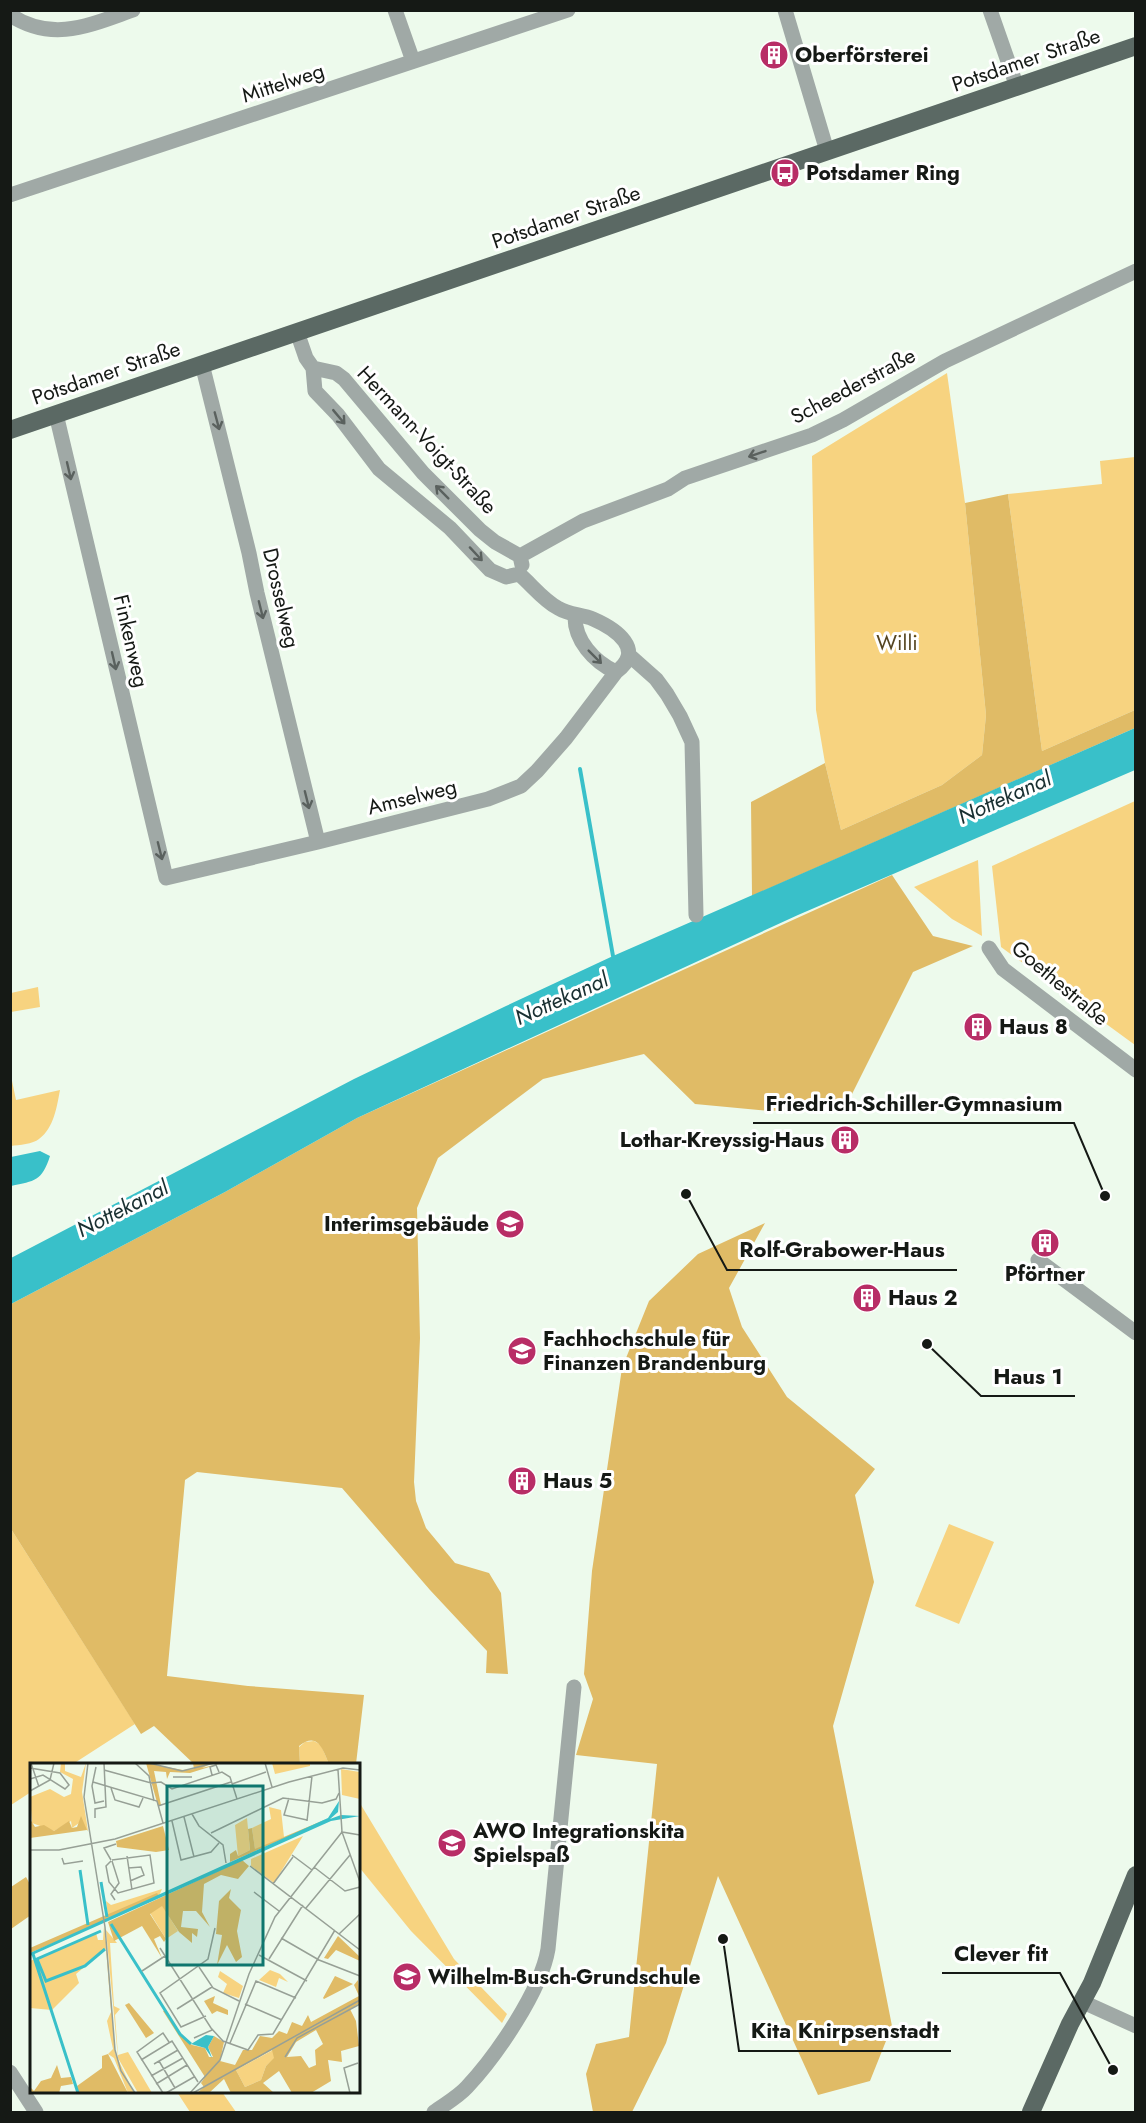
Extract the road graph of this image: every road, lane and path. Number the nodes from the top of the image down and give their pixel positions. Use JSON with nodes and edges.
{"nodes":[{"id":1,"x":133,"y":10,"type":"edge"},
{"id":2,"x":395,"y":10,"type":"edge"},
{"id":3,"x":568,"y":10,"type":"edge"},
{"id":4,"x":785,"y":10,"type":"edge"},
{"id":5,"x":990,"y":10,"type":"edge"},
{"id":6,"x":10,"y":15,"type":"edge"},
{"id":7,"x":1136,"y":45,"type":"edge"},
{"id":8,"x":413,"y":61,"type":"junction"},
{"id":9,"x":1017,"y":87,"type":"junction"},
{"id":10,"x":827,"y":151,"type":"junction"},
{"id":11,"x":10,"y":195,"type":"edge"},
{"id":12,"x":1136,"y":271,"type":"edge"},
{"id":13,"x":297,"y":332,"type":"junction"},
{"id":14,"x":202,"y":364,"type":"junction"},
{"id":15,"x":314,"y":368,"type":"junction"},
{"id":16,"x":56,"y":414,"type":"junction"},
{"id":17,"x":10,"y":430,"type":"edge"},
{"id":18,"x":520,"y":556,"type":"junction"},
{"id":19,"x":519,"y":574,"type":"junction"},
{"id":20,"x":576,"y":615,"type":"junction"},
{"id":21,"x":629,"y":655,"type":"junction"},
{"id":22,"x":616,"y":672,"type":"junction"},
{"id":23,"x":318,"y":842,"type":"junction"},
{"id":24,"x":166,"y":878,"type":"joint"},
{"id":25,"x":696,"y":915,"type":"dead end"},
{"id":26,"x":989,"y":948,"type":"dead end"},
{"id":27,"x":1136,"y":1070,"type":"edge"},
{"id":28,"x":1038,"y":1260,"type":"dead end"},
{"id":29,"x":1136,"y":1333,"type":"edge"},
{"id":30,"x":574,"y":1687,"type":"dead end"},
{"id":31,"x":1136,"y":1875,"type":"edge"},
{"id":32,"x":1083,"y":2002,"type":"junction"},
{"id":33,"x":1136,"y":2026,"type":"edge"},
{"id":34,"x":10,"y":2072,"type":"edge"},
{"id":35,"x":36,"y":2112,"type":"edge"},
{"id":36,"x":434,"y":2112,"type":"edge"},
{"id":37,"x":1031,"y":2112,"type":"edge"}],
"edges":[{"from":1,"to":6,"type":"street"},
{"from":2,"to":8,"type":"street"},
{"from":3,"to":8,"type":"street","name":"Mittelweg"},
{"from":4,"to":10,"type":"street"},
{"from":5,"to":9,"type":"street"},
{"from":7,"to":9,"type":"main road","name":"Potsdamer Straße"},
{"from":8,"to":11,"type":"street","name":"Mittelweg"},
{"from":9,"to":10,"type":"main road","name":"Potsdamer Straße"},
{"from":10,"to":13,"type":"main road","name":"Potsdamer Straße"},
{"from":12,"to":18,"type":"street","name":"Scheederstraße","one_way":true},
{"from":13,"to":14,"type":"main road","name":"Potsdamer Straße"},
{"from":13,"to":15,"type":"street","name":"Hermann-Voigt-Straße"},
{"from":14,"to":16,"type":"main road","name":"Potsdamer Straße"},
{"from":14,"to":23,"type":"street","name":"Drosselweg","one_way":true},
{"from":18,"to":15,"type":"street","name":"Hermann-Voigt-Straße","one_way":true},
{"from":15,"to":19,"type":"street","name":"Hermann-Voigt-Straße","one_way":true},
{"from":16,"to":17,"type":"main road","name":"Potsdamer Straße"},
{"from":16,"to":24,"type":"street","name":"Finkenweg","one_way":true},
{"from":18,"to":19,"type":"street"},
{"from":19,"to":20,"type":"street"},
{"from":20,"to":21,"type":"street"},
{"from":20,"to":22,"type":"street","one_way":true},
{"from":21,"to":22,"type":"street"},
{"from":21,"to":25,"type":"street"},
{"from":22,"to":23,"type":"street","name":"Amselweg"},
{"from":23,"to":24,"type":"street","name":"Amselweg"},
{"from":26,"to":27,"type":"street","name":"Goethestraße"},
{"from":28,"to":29,"type":"street"},
{"from":30,"to":36,"type":"street"},
{"from":31,"to":32,"type":"main road"},
{"from":32,"to":33,"type":"street"},
{"from":32,"to":37,"type":"main road"},
{"from":34,"to":35,"type":"street"}]}
